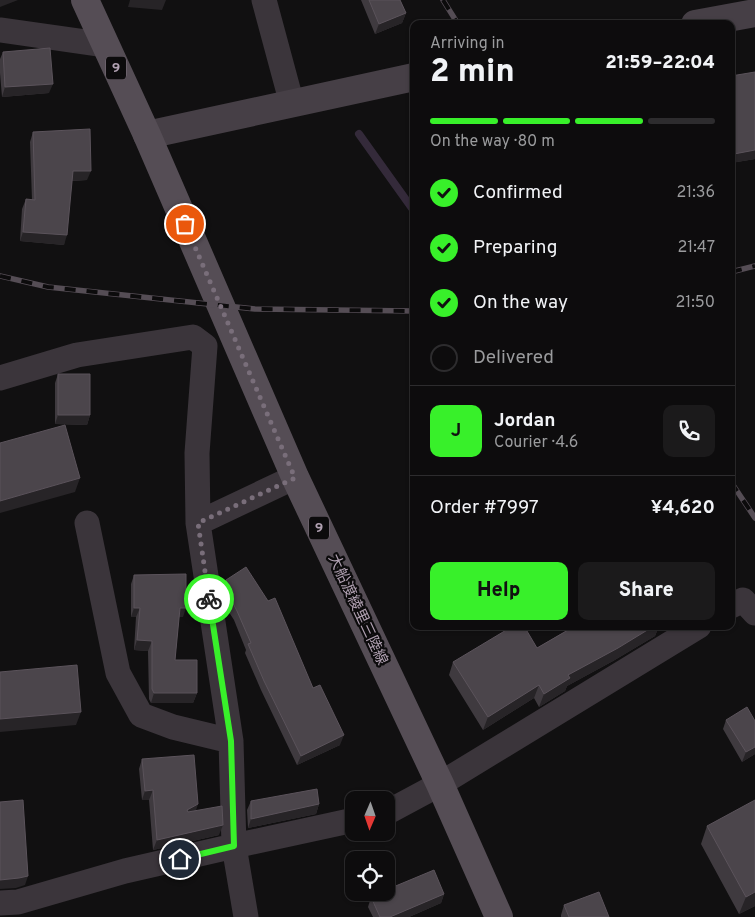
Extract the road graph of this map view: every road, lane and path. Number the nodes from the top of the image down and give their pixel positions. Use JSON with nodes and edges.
{"nodes":[{"id":1,"x":85,"y":0,"type":"edge"},
{"id":2,"x":264,"y":0,"type":"edge"},
{"id":3,"x":755,"y":13,"type":"edge"},
{"id":4,"x":717,"y":20,"type":"edge"},
{"id":5,"x":0,"y":30,"type":"edge"},
{"id":6,"x":106,"y":45,"type":"junction"},
{"id":7,"x":410,"y":78,"type":"edge"},
{"id":8,"x":292,"y":104,"type":"junction"},
{"id":9,"x":147,"y":136,"type":"junction"},
{"id":10,"x":0,"y":378,"type":"edge"},
{"id":11,"x":295,"y":478,"type":"junction"},
{"id":12,"x":87,"y":523,"type":"dead end"},
{"id":13,"x":198,"y":523,"type":"junction"},
{"id":14,"x":735,"y":604,"type":"edge"},
{"id":15,"x":755,"y":613,"type":"edge"},
{"id":16,"x":692,"y":630,"type":"edge"},
{"id":17,"x":231,"y":741,"type":"junction"},
{"id":18,"x":440,"y":784,"type":"junction"},
{"id":19,"x":395,"y":808,"type":"edge"},
{"id":20,"x":345,"y":822,"type":"edge"},
{"id":21,"x":234,"y":846,"type":"junction"},
{"id":22,"x":0,"y":902,"type":"edge"},
{"id":23,"x":246,"y":917,"type":"edge"},
{"id":24,"x":499,"y":917,"type":"edge"}],
"edges":[{"from":1,"to":6,"type":"main road","name":"大船渡綾里三陸線","number":"9"},
{"from":2,"to":8,"type":"street"},
{"from":3,"to":4,"type":"street"},
{"from":5,"to":6,"type":"street"},
{"from":6,"to":9,"type":"main road","name":"大船渡綾里三陸線","number":"9"},
{"from":7,"to":8,"type":"street"},
{"from":8,"to":9,"type":"street"},
{"from":9,"to":11,"type":"main road","name":"大船渡綾里三陸線","number":"9"},
{"from":10,"to":13,"type":"street"},
{"from":11,"to":13,"type":"street"},
{"from":11,"to":18,"type":"main road","name":"大船渡綾里三陸線","number":"9"},
{"from":12,"to":17,"type":"street"},
{"from":13,"to":17,"type":"street"},
{"from":14,"to":15,"type":"street"},
{"from":16,"to":18,"type":"street"},
{"from":17,"to":21,"type":"street"},
{"from":18,"to":19,"type":"street"},
{"from":18,"to":24,"type":"main road","name":"大船渡綾里三陸線","number":"9"},
{"from":20,"to":21,"type":"street"},
{"from":21,"to":22,"type":"street"},
{"from":21,"to":23,"type":"street"}]}
